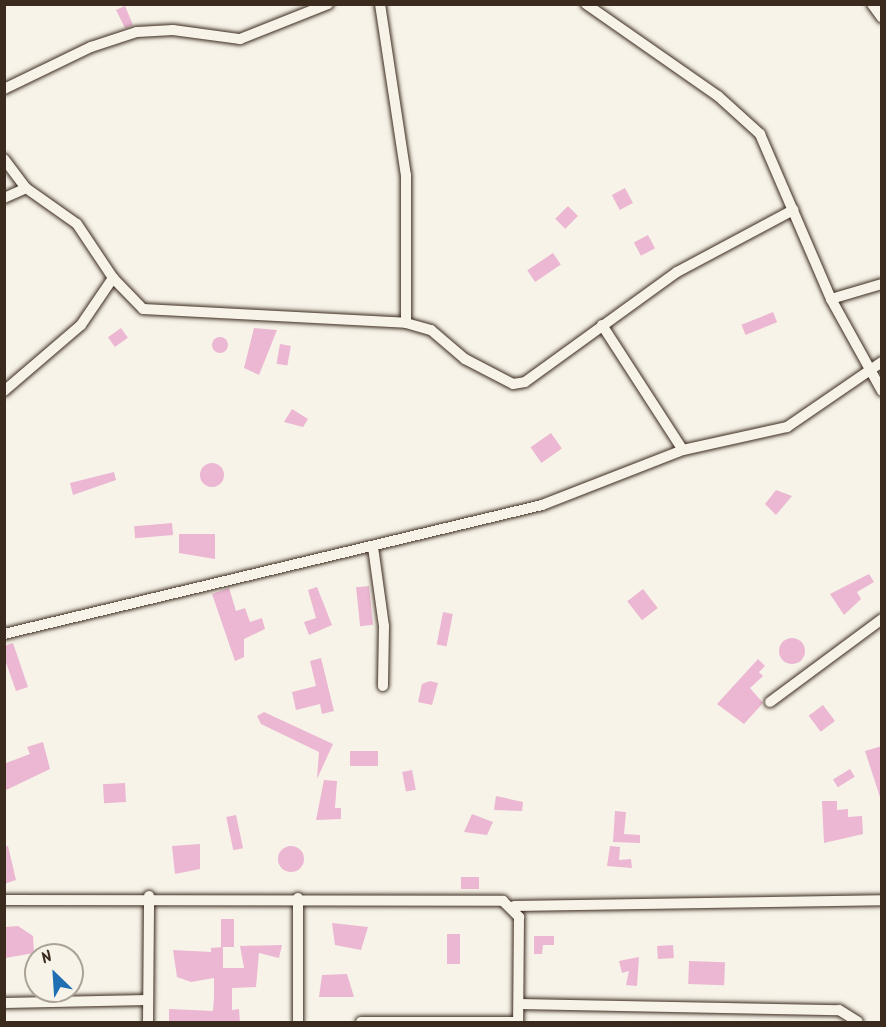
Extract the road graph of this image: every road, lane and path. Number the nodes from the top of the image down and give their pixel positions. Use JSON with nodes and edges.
{"nodes":[{"id":1,"x":328,"y":4,"type":"edge"},
{"id":2,"x":380,"y":4,"type":"edge"},
{"id":3,"x":586,"y":4,"type":"edge"},
{"id":4,"x":873,"y":4,"type":"edge"},
{"id":5,"x":882,"y":18,"type":"edge"},
{"id":6,"x":4,"y":89,"type":"edge"},
{"id":7,"x":4,"y":159,"type":"edge"},
{"id":8,"x":26,"y":188,"type":"junction"},
{"id":9,"x":4,"y":198,"type":"edge"},
{"id":10,"x":793,"y":210,"type":"junction"},
{"id":11,"x":113,"y":278,"type":"junction"},
{"id":12,"x":882,"y":284,"type":"edge"},
{"id":13,"x":831,"y":299,"type":"junction"},
{"id":14,"x":406,"y":323,"type":"junction"},
{"id":15,"x":602,"y":325,"type":"junction"},
{"id":16,"x":882,"y":362,"type":"edge"},
{"id":17,"x":866,"y":370,"type":"junction"},
{"id":18,"x":4,"y":391,"type":"edge"},
{"id":19,"x":882,"y":391,"type":"edge"},
{"id":20,"x":683,"y":450,"type":"junction"},
{"id":21,"x":373,"y":547,"type":"junction"},
{"id":22,"x":882,"y":619,"type":"edge"},
{"id":23,"x":4,"y":634,"type":"edge"},
{"id":24,"x":383,"y":686,"type":"dead end"},
{"id":25,"x":770,"y":702,"type":"dead end"},
{"id":26,"x":149,"y":896,"type":"junction"},
{"id":27,"x":298,"y":898,"type":"junction"},
{"id":28,"x":4,"y":900,"type":"edge"},
{"id":29,"x":882,"y":900,"type":"edge"},
{"id":30,"x":514,"y":906,"type":"junction"},
{"id":31,"x":148,"y":1002,"type":"junction"},
{"id":32,"x":4,"y":1004,"type":"edge"},
{"id":33,"x":519,"y":1004,"type":"junction"},
{"id":34,"x":518,"y":1022,"type":"edge"},
{"id":35,"x":148,"y":1023,"type":"edge"},
{"id":36,"x":298,"y":1023,"type":"edge"},
{"id":37,"x":361,"y":1023,"type":"edge"},
{"id":38,"x":858,"y":1023,"type":"edge"}],
"edges":[{"from":1,"to":6,"type":"street"},
{"from":2,"to":14,"type":"street"},
{"from":3,"to":10,"type":"street"},
{"from":4,"to":5,"type":"street"},
{"from":7,"to":8,"type":"street"},
{"from":8,"to":9,"type":"street"},
{"from":8,"to":11,"type":"street"},
{"from":10,"to":13,"type":"street"},
{"from":10,"to":15,"type":"street"},
{"from":11,"to":14,"type":"street"},
{"from":11,"to":18,"type":"street"},
{"from":12,"to":13,"type":"street"},
{"from":13,"to":17,"type":"street"},
{"from":14,"to":15,"type":"street"},
{"from":15,"to":20,"type":"street"},
{"from":16,"to":17,"type":"street"},
{"from":17,"to":19,"type":"street"},
{"from":17,"to":20,"type":"street"},
{"from":20,"to":21,"type":"street"},
{"from":21,"to":23,"type":"street"},
{"from":21,"to":24,"type":"street"},
{"from":22,"to":25,"type":"street"},
{"from":26,"to":27,"type":"street"},
{"from":26,"to":28,"type":"street"},
{"from":26,"to":31,"type":"street"},
{"from":27,"to":30,"type":"street"},
{"from":27,"to":36,"type":"street"},
{"from":29,"to":30,"type":"street"},
{"from":30,"to":33,"type":"street"},
{"from":31,"to":32,"type":"street"},
{"from":31,"to":35,"type":"street"},
{"from":33,"to":34,"type":"street"},
{"from":33,"to":38,"type":"street"},
{"from":34,"to":37,"type":"street"}]}
